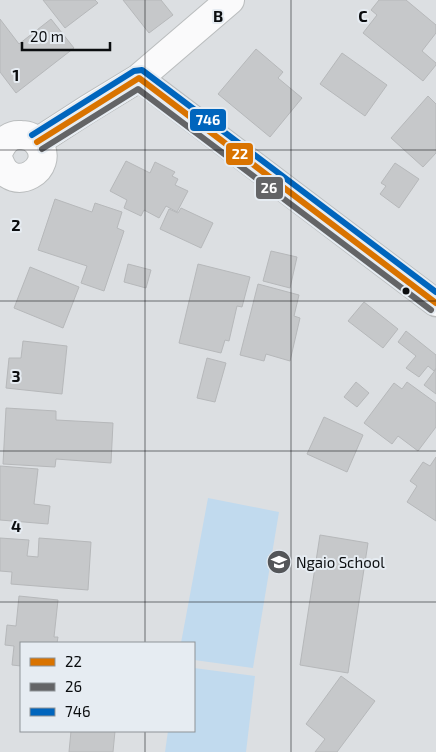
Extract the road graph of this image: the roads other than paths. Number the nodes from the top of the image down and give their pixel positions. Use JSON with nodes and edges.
{"nodes":[{"id":1,"x":230,"y":0,"type":"edge"},
{"id":2,"x":139,"y":78,"type":"junction"},
{"id":3,"x":38,"y":142,"type":"junction"},
{"id":4,"x":2,"y":154,"type":"edge"},
{"id":5,"x":436,"y":303,"type":"edge"}],
"edges":[{"from":1,"to":2,"type":"main road"},
{"from":2,"to":3,"type":"main road"},
{"from":2,"to":5,"type":"street"},
{"from":3,"to":4,"type":"main road"},
{"from":3,"to":4,"type":"main road"}]}
